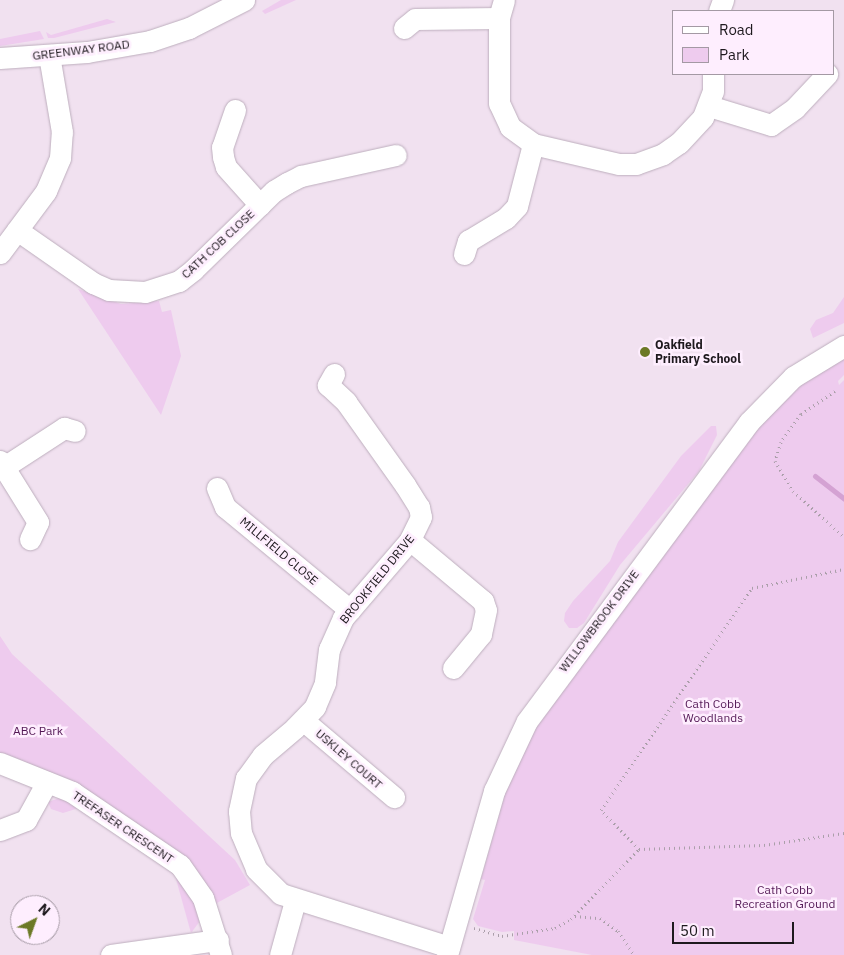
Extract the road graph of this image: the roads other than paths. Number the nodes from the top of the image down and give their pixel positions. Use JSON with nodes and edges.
{"nodes":[{"id":1,"x":244,"y":0,"type":"edge"},
{"id":2,"x":502,"y":9,"type":"edge"},
{"id":3,"x":404,"y":28,"type":"dead end"},
{"id":4,"x":49,"y":55,"type":"junction"},
{"id":5,"x":0,"y":58,"type":"edge"},
{"id":6,"x":713,"y":75,"type":"edge"},
{"id":7,"x":825,"y":75,"type":"edge"},
{"id":8,"x":709,"y":106,"type":"junction"},
{"id":9,"x":235,"y":110,"type":"dead end"},
{"id":10,"x":533,"y":144,"type":"junction"},
{"id":11,"x":396,"y":155,"type":"dead end"},
{"id":12,"x":260,"y":205,"type":"junction"},
{"id":13,"x":17,"y":230,"type":"junction"},
{"id":14,"x":0,"y":253,"type":"edge"},
{"id":15,"x":464,"y":254,"type":"dead end"},
{"id":16,"x":844,"y":346,"type":"edge"},
{"id":17,"x":334,"y":374,"type":"dead end"},
{"id":18,"x":75,"y":431,"type":"dead end"},
{"id":19,"x":2,"y":464,"type":"edge"},
{"id":20,"x":217,"y":488,"type":"dead end"},
{"id":21,"x":30,"y":539,"type":"dead end"},
{"id":22,"x":410,"y":540,"type":"junction"},
{"id":23,"x":350,"y":610,"type":"junction"},
{"id":24,"x":453,"y":668,"type":"dead end"},
{"id":25,"x":304,"y":721,"type":"junction"},
{"id":26,"x":0,"y":763,"type":"edge"},
{"id":27,"x":47,"y":782,"type":"junction"},
{"id":28,"x":394,"y":797,"type":"dead end"},
{"id":29,"x":0,"y":830,"type":"edge"},
{"id":30,"x":296,"y":901,"type":"junction"},
{"id":31,"x":219,"y":948,"type":"edge"},
{"id":32,"x":448,"y":951,"type":"edge"},
{"id":33,"x":111,"y":955,"type":"edge"},
{"id":34,"x":280,"y":955,"type":"edge"}],
"edges":[{"from":1,"to":4,"type":"street","name":"GREENWAY ROAD"},
{"from":2,"to":3,"type":"street"},
{"from":2,"to":10,"type":"street"},
{"from":4,"to":5,"type":"street","name":"GREENWAY ROAD"},
{"from":4,"to":13,"type":"street"},
{"from":6,"to":8,"type":"street"},
{"from":7,"to":8,"type":"street"},
{"from":8,"to":10,"type":"street"},
{"from":9,"to":12,"type":"street"},
{"from":10,"to":15,"type":"street"},
{"from":11,"to":12,"type":"street","name":"CATH COB CLOSE"},
{"from":12,"to":13,"type":"street","name":"CATH COB CLOSE"},
{"from":13,"to":14,"type":"street"},
{"from":16,"to":32,"type":"street","name":"WILLOWBROOK DRIVE"},
{"from":17,"to":22,"type":"street","name":"BROOKFIELD DRIVE"},
{"from":18,"to":19,"type":"street"},
{"from":19,"to":21,"type":"street"},
{"from":20,"to":23,"type":"street","name":"MILLFIELD CLOSE"},
{"from":22,"to":23,"type":"street","name":"BROOKFIELD DRIVE"},
{"from":22,"to":24,"type":"street"},
{"from":23,"to":25,"type":"street","name":"BROOKFIELD DRIVE"},
{"from":25,"to":28,"type":"street","name":"USKLEY COURT"},
{"from":25,"to":30,"type":"street","name":"BROOKFIELD DRIVE"},
{"from":26,"to":27,"type":"street","name":"TREFASER CRESCENT"},
{"from":27,"to":29,"type":"street"},
{"from":27,"to":31,"type":"street","name":"TREFASER CRESCENT"},
{"from":30,"to":32,"type":"street","name":"BROOKFIELD DRIVE"},
{"from":30,"to":34,"type":"street"},
{"from":31,"to":33,"type":"street"}]}
